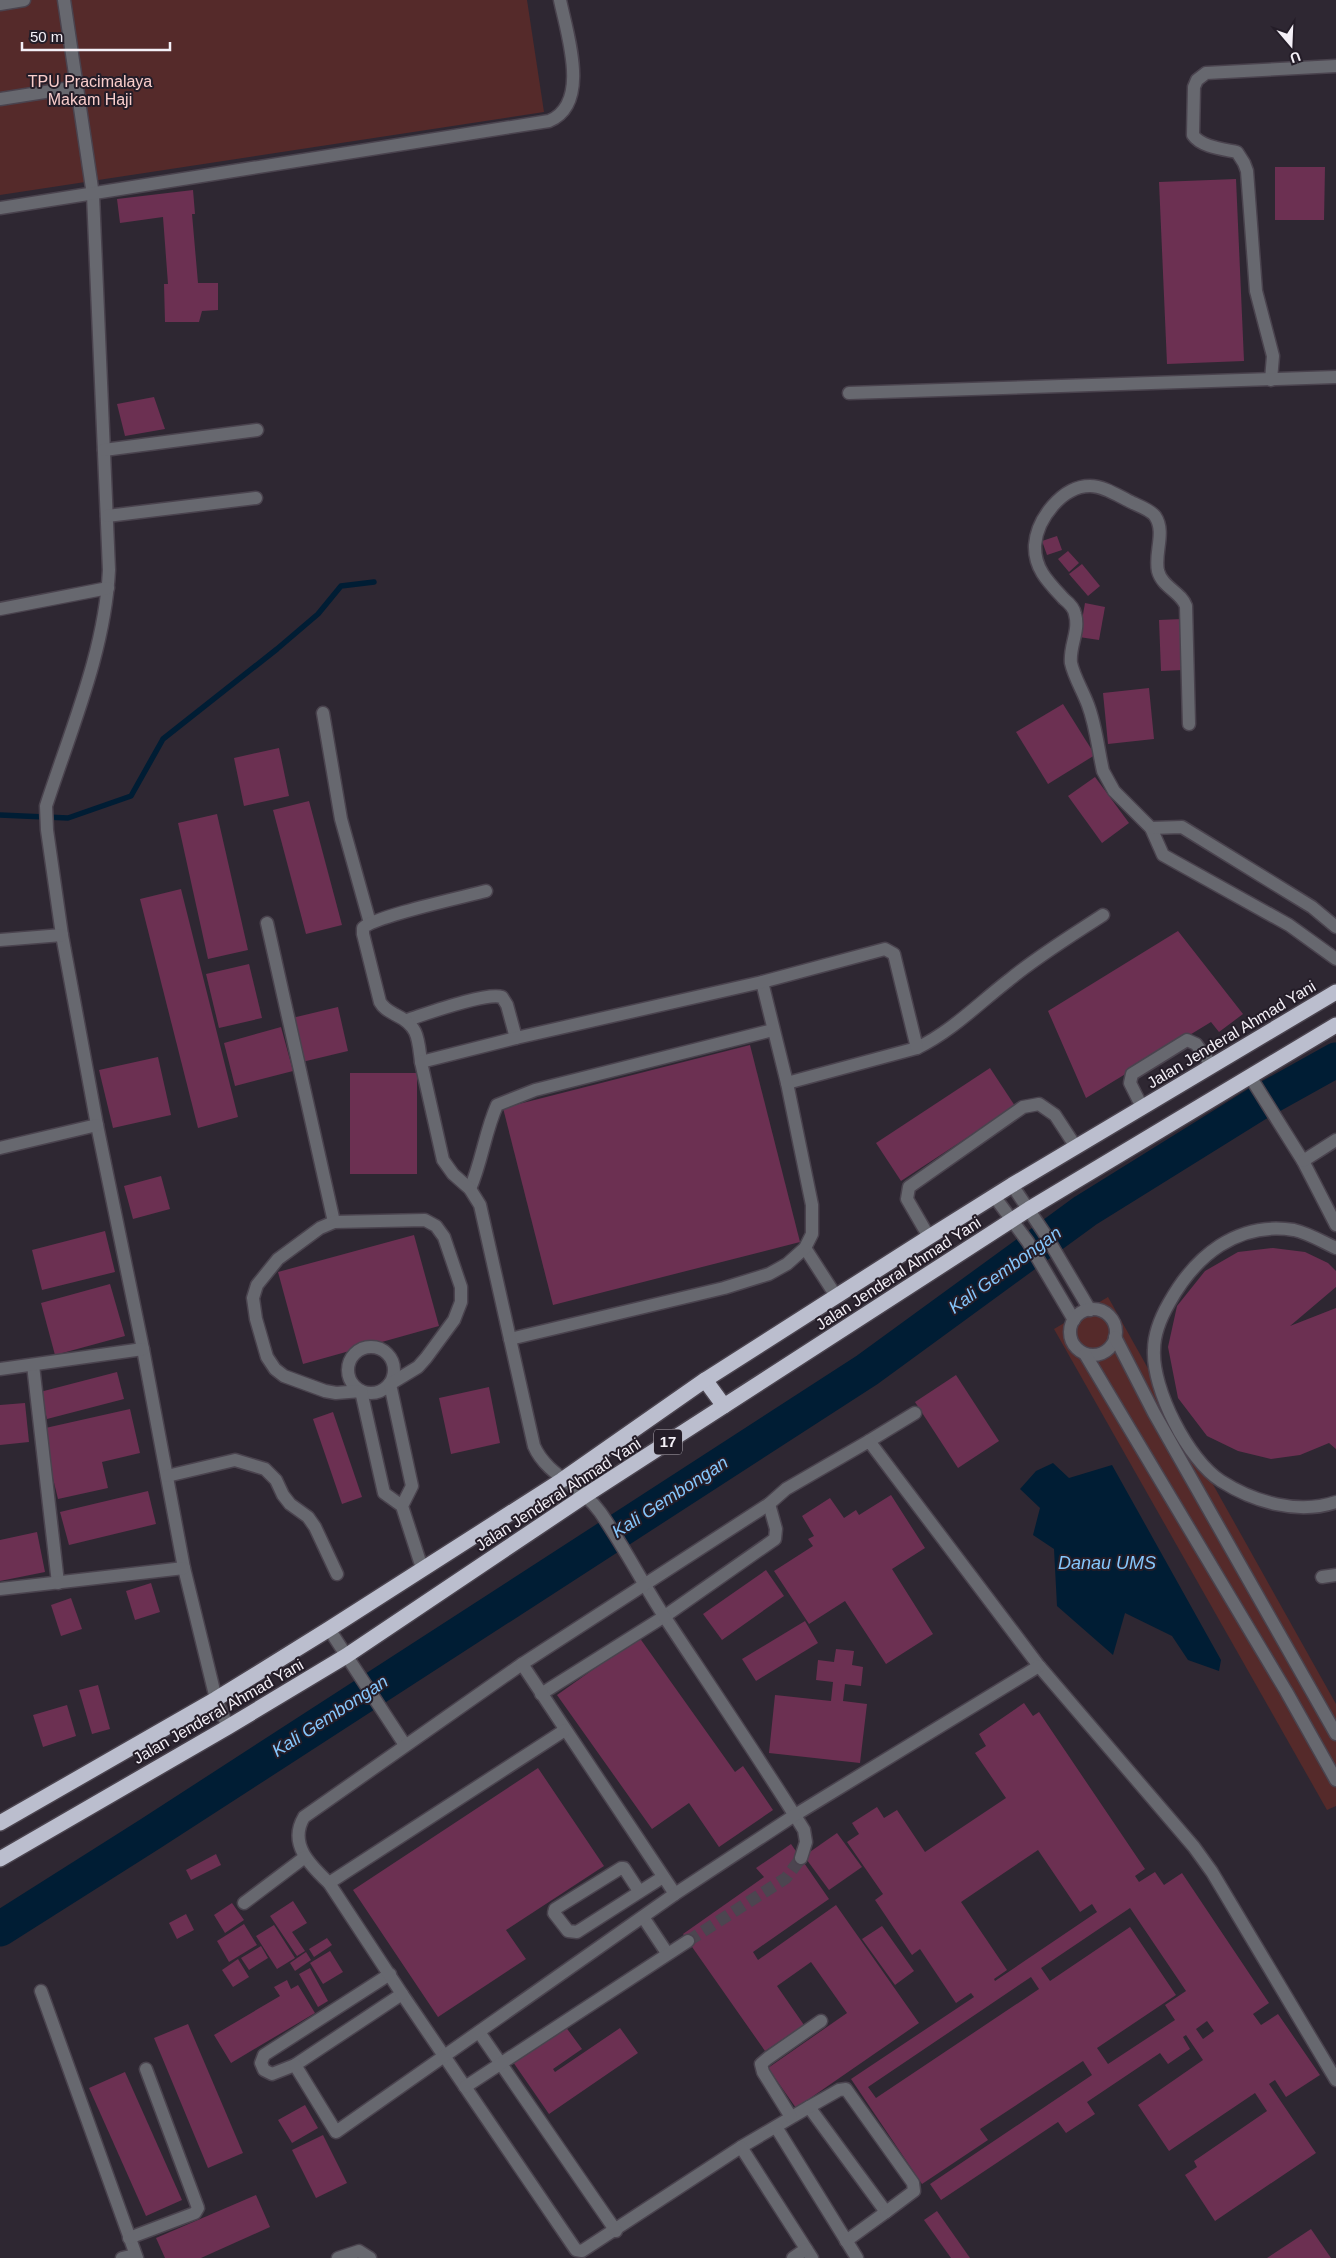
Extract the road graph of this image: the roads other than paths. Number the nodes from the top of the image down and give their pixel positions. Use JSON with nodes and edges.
{"nodes":[{"id":1,"x":24,"y":0,"type":"edge"},
{"id":2,"x":64,"y":0,"type":"edge"},
{"id":3,"x":560,"y":0,"type":"edge"},
{"id":4,"x":0,"y":4,"type":"edge"},
{"id":5,"x":1336,"y":66,"type":"edge"},
{"id":6,"x":77,"y":87,"type":"junction"},
{"id":7,"x":0,"y":99,"type":"edge"},
{"id":8,"x":93,"y":195,"type":"junction"},
{"id":9,"x":0,"y":208,"type":"edge"},
{"id":10,"x":1336,"y":377,"type":"edge"},
{"id":11,"x":1271,"y":380,"type":"junction"},
{"id":12,"x":850,"y":393,"type":"dead end"},
{"id":13,"x":258,"y":430,"type":"dead end"},
{"id":14,"x":104,"y":450,"type":"junction"},
{"id":15,"x":256,"y":498,"type":"dead end"},
{"id":16,"x":106,"y":516,"type":"junction"},
{"id":17,"x":108,"y":588,"type":"junction"},
{"id":18,"x":0,"y":609,"type":"edge"},
{"id":19,"x":323,"y":713,"type":"dead end"},
{"id":20,"x":1189,"y":724,"type":"dead end"},
{"id":21,"x":1151,"y":828,"type":"junction"},
{"id":22,"x":486,"y":891,"type":"dead end"},
{"id":23,"x":1103,"y":915,"type":"dead end"},
{"id":24,"x":267,"y":923,"type":"dead end"},
{"id":25,"x":370,"y":923,"type":"junction"},
{"id":26,"x":1336,"y":927,"type":"edge"},
{"id":27,"x":62,"y":935,"type":"junction"},
{"id":28,"x":0,"y":940,"type":"edge"},
{"id":29,"x":1336,"y":959,"type":"edge"},
{"id":30,"x":762,"y":982,"type":"junction"},
{"id":31,"x":1336,"y":992,"type":"edge"},
{"id":32,"x":407,"y":1020,"type":"junction"},
{"id":33,"x":1336,"y":1026,"type":"edge"},
{"id":34,"x":773,"y":1030,"type":"junction"},
{"id":35,"x":516,"y":1038,"type":"junction"},
{"id":36,"x":917,"y":1048,"type":"junction"},
{"id":37,"x":421,"y":1062,"type":"junction"},
{"id":38,"x":1212,"y":1066,"type":"junction"},
{"id":39,"x":787,"y":1083,"type":"junction"},
{"id":40,"x":1255,"y":1084,"type":"junction"},
{"id":41,"x":1142,"y":1108,"type":"junction"},
{"id":42,"x":97,"y":1125,"type":"junction"},
{"id":43,"x":1336,"y":1140,"type":"edge"},
{"id":44,"x":1076,"y":1147,"type":"junction"},
{"id":45,"x":0,"y":1148,"type":"edge"},
{"id":46,"x":1304,"y":1161,"type":"junction"},
{"id":47,"x":1012,"y":1185,"type":"junction"},
{"id":48,"x":470,"y":1189,"type":"junction"},
{"id":49,"x":1336,"y":1195,"type":"edge"},
{"id":50,"x":994,"y":1196,"type":"junction"},
{"id":51,"x":1325,"y":1203,"type":"junction"},
{"id":52,"x":1029,"y":1209,"type":"junction"},
{"id":53,"x":1012,"y":1220,"type":"junction"},
{"id":54,"x":334,"y":1222,"type":"junction"},
{"id":55,"x":1336,"y":1225,"type":"edge"},
{"id":56,"x":929,"y":1237,"type":"junction"},
{"id":57,"x":805,"y":1248,"type":"junction"},
{"id":58,"x":1336,"y":1248,"type":"edge"},
{"id":59,"x":836,"y":1296,"type":"junction"},
{"id":60,"x":1090,"y":1310,"type":"junction"},
{"id":61,"x":1074,"y":1320,"type":"junction"},
{"id":62,"x":1115,"y":1337,"type":"junction"},
{"id":63,"x":510,"y":1339,"type":"junction"},
{"id":64,"x":144,"y":1349,"type":"junction"},
{"id":65,"x":1085,"y":1354,"type":"junction"},
{"id":66,"x":33,"y":1365,"type":"junction"},
{"id":67,"x":0,"y":1370,"type":"edge"},
{"id":68,"x":705,"y":1380,"type":"junction"},
{"id":69,"x":390,"y":1384,"type":"junction"},
{"id":70,"x":361,"y":1391,"type":"junction"},
{"id":71,"x":724,"y":1406,"type":"junction"},
{"id":72,"x":1167,"y":1407,"type":"junction"},
{"id":73,"x":915,"y":1413,"type":"dead end"},
{"id":74,"x":1154,"y":1413,"type":"junction"},
{"id":75,"x":869,"y":1441,"type":"junction"},
{"id":76,"x":167,"y":1476,"type":"junction"},
{"id":77,"x":562,"y":1480,"type":"junction"},
{"id":78,"x":586,"y":1495,"type":"junction"},
{"id":79,"x":1336,"y":1502,"type":"edge"},
{"id":80,"x":769,"y":1504,"type":"junction"},
{"id":81,"x":402,"y":1506,"type":"junction"},
{"id":82,"x":184,"y":1568,"type":"junction"},
{"id":83,"x":422,"y":1568,"type":"junction"},
{"id":84,"x":337,"y":1574,"type":"dead end"},
{"id":85,"x":1336,"y":1575,"type":"edge"},
{"id":86,"x":1322,"y":1578,"type":"dead end"},
{"id":87,"x":58,"y":1583,"type":"junction"},
{"id":88,"x":646,"y":1585,"type":"junction"},
{"id":89,"x":0,"y":1589,"type":"edge"},
{"id":90,"x":665,"y":1616,"type":"junction"},
{"id":91,"x":329,"y":1629,"type":"junction"},
{"id":92,"x":346,"y":1656,"type":"junction"},
{"id":93,"x":522,"y":1664,"type":"junction"},
{"id":94,"x":1039,"y":1666,"type":"junction"},
{"id":95,"x":541,"y":1694,"type":"junction"},
{"id":96,"x":216,"y":1699,"type":"junction"},
{"id":97,"x":228,"y":1727,"type":"junction"},
{"id":98,"x":564,"y":1730,"type":"junction"},
{"id":99,"x":1336,"y":1734,"type":"edge"},
{"id":100,"x":401,"y":1739,"type":"junction"},
{"id":101,"x":1336,"y":1780,"type":"edge"},
{"id":102,"x":795,"y":1815,"type":"junction"},
{"id":103,"x":0,"y":1822,"type":"edge"},
{"id":104,"x":305,"y":1856,"type":"junction"},
{"id":105,"x":801,"y":1858,"type":"tunnel mouth"},
{"id":106,"x":0,"y":1859,"type":"edge"},
{"id":107,"x":663,"y":1877,"type":"junction"},
{"id":108,"x":329,"y":1883,"type":"junction"},
{"id":109,"x":639,"y":1892,"type":"junction"},
{"id":110,"x":675,"y":1894,"type":"junction"},
{"id":111,"x":244,"y":1903,"type":"dead end"},
{"id":112,"x":643,"y":1917,"type":"junction"},
{"id":113,"x":688,"y":1941,"type":"tunnel mouth"},
{"id":114,"x":667,"y":1953,"type":"junction"},
{"id":115,"x":390,"y":1974,"type":"junction"},
{"id":116,"x":40,"y":1991,"type":"dead end"},
{"id":117,"x":402,"y":1994,"type":"junction"},
{"id":118,"x":821,"y":2022,"type":"dead end"},
{"id":119,"x":479,"y":2032,"type":"junction"},
{"id":120,"x":444,"y":2056,"type":"junction"},
{"id":121,"x":500,"y":2062,"type":"junction"},
{"id":122,"x":295,"y":2065,"type":"junction"},
{"id":123,"x":146,"y":2069,"type":"dead end"},
{"id":124,"x":1336,"y":2080,"type":"edge"},
{"id":125,"x":465,"y":2087,"type":"junction"},
{"id":126,"x":809,"y":2107,"type":"junction"},
{"id":127,"x":791,"y":2117,"type":"junction"},
{"id":128,"x":776,"y":2126,"type":"junction"},
{"id":129,"x":741,"y":2147,"type":"junction"},
{"id":130,"x":886,"y":2212,"type":"junction"},
{"id":131,"x":616,"y":2231,"type":"junction"},
{"id":132,"x":129,"y":2238,"type":"junction"},
{"id":133,"x":846,"y":2241,"type":"junction"},
{"id":134,"x":809,"y":2254,"type":"edge"},
{"id":135,"x":136,"y":2257,"type":"edge"},
{"id":136,"x":122,"y":2258,"type":"edge"},
{"id":137,"x":338,"y":2258,"type":"edge"},
{"id":138,"x":370,"y":2258,"type":"edge"},
{"id":139,"x":793,"y":2258,"type":"edge"},
{"id":140,"x":857,"y":2258,"type":"edge"}],
"edges":[{"from":1,"to":4,"type":"street"},
{"from":2,"to":6,"type":"street"},
{"from":3,"to":8,"type":"street"},
{"from":5,"to":11,"type":"street"},
{"from":6,"to":7,"type":"street"},
{"from":6,"to":8,"type":"street"},
{"from":8,"to":9,"type":"street"},
{"from":8,"to":14,"type":"street"},
{"from":10,"to":11,"type":"street"},
{"from":11,"to":12,"type":"street"},
{"from":13,"to":14,"type":"street"},
{"from":14,"to":16,"type":"street"},
{"from":15,"to":16,"type":"street"},
{"from":16,"to":17,"type":"street"},
{"from":17,"to":18,"type":"street"},
{"from":17,"to":27,"type":"street"},
{"from":19,"to":25,"type":"street"},
{"from":20,"to":21,"type":"street"},
{"from":21,"to":26,"type":"street"},
{"from":21,"to":29,"type":"street"},
{"from":22,"to":25,"type":"street"},
{"from":23,"to":36,"type":"street"},
{"from":24,"to":54,"type":"street"},
{"from":25,"to":32,"type":"street"},
{"from":27,"to":28,"type":"street"},
{"from":27,"to":42,"type":"street"},
{"from":30,"to":34,"type":"street"},
{"from":30,"to":35,"type":"street"},
{"from":30,"to":36,"type":"street"},
{"from":31,"to":38,"type":"highway","name":"Jalan Jenderal Ahmad Yani","number":"17"},
{"from":32,"to":35,"type":"street"},
{"from":32,"to":37,"type":"street"},
{"from":33,"to":40,"type":"highway","name":"Jalan Jenderal Ahmad Yani","number":"17"},
{"from":34,"to":39,"type":"street"},
{"from":34,"to":48,"type":"street"},
{"from":35,"to":37,"type":"street"},
{"from":36,"to":39,"type":"street"},
{"from":37,"to":48,"type":"street"},
{"from":38,"to":41,"type":"highway","name":"Jalan Jenderal Ahmad Yani","number":"17"},
{"from":38,"to":41,"type":"street"},
{"from":39,"to":57,"type":"street"},
{"from":40,"to":46,"type":"street"},
{"from":40,"to":52,"type":"highway","name":"Jalan Jenderal Ahmad Yani","number":"17"},
{"from":41,"to":44,"type":"highway","name":"Jalan Jenderal Ahmad Yani","number":"17"},
{"from":42,"to":45,"type":"street"},
{"from":42,"to":64,"type":"street"},
{"from":43,"to":46,"type":"street"},
{"from":44,"to":47,"type":"highway","name":"Jalan Jenderal Ahmad Yani","number":"17"},
{"from":44,"to":56,"type":"street"},
{"from":46,"to":51,"type":"street"},
{"from":47,"to":50,"type":"highway","name":"Jalan Jenderal Ahmad Yani","number":"17"},
{"from":47,"to":52,"type":"street"},
{"from":48,"to":63,"type":"street"},
{"from":49,"to":51,"type":"street"},
{"from":50,"to":53,"type":"street"},
{"from":50,"to":56,"type":"highway","name":"Jalan Jenderal Ahmad Yani","number":"17"},
{"from":51,"to":55,"type":"street"},
{"from":52,"to":53,"type":"highway","name":"Jalan Jenderal Ahmad Yani","number":"17"},
{"from":52,"to":60,"type":"street"},
{"from":53,"to":61,"type":"street"},
{"from":53,"to":71,"type":"highway","name":"Jalan Jenderal Ahmad Yani","number":"17"},
{"from":54,"to":69,"type":"street"},
{"from":54,"to":70,"type":"street"},
{"from":56,"to":59,"type":"highway","name":"Jalan Jenderal Ahmad Yani","number":"17"},
{"from":57,"to":59,"type":"street"},
{"from":57,"to":63,"type":"street"},
{"from":58,"to":72,"type":"street"},
{"from":59,"to":68,"type":"highway","name":"Jalan Jenderal Ahmad Yani","number":"17"},
{"from":60,"to":61,"type":"street"},
{"from":60,"to":62,"type":"street"},
{"from":61,"to":65,"type":"street"},
{"from":62,"to":65,"type":"street"},
{"from":62,"to":74,"type":"street"},
{"from":63,"to":77,"type":"street"},
{"from":64,"to":66,"type":"street"},
{"from":64,"to":76,"type":"street"},
{"from":65,"to":101,"type":"street"},
{"from":66,"to":67,"type":"street"},
{"from":66,"to":87,"type":"street"},
{"from":68,"to":71,"type":"highway"},
{"from":68,"to":77,"type":"highway","name":"Jalan Jenderal Ahmad Yani","number":"17"},
{"from":69,"to":70,"type":"street"},
{"from":69,"to":70,"type":"street"},
{"from":69,"to":81,"type":"street"},
{"from":70,"to":81,"type":"street"},
{"from":71,"to":78,"type":"highway","name":"Jalan Jenderal Ahmad Yani","number":"17"},
{"from":72,"to":74,"type":"street"},
{"from":72,"to":79,"type":"street"},
{"from":73,"to":75,"type":"street"},
{"from":74,"to":99,"type":"street"},
{"from":75,"to":80,"type":"street"},
{"from":75,"to":94,"type":"street"},
{"from":76,"to":82,"type":"street"},
{"from":76,"to":84,"type":"street"},
{"from":77,"to":78,"type":"street"},
{"from":77,"to":83,"type":"highway","name":"Jalan Jenderal Ahmad Yani","number":"17"},
{"from":78,"to":88,"type":"street"},
{"from":78,"to":92,"type":"highway","name":"Jalan Jenderal Ahmad Yani","number":"17"},
{"from":80,"to":88,"type":"street"},
{"from":80,"to":90,"type":"street"},
{"from":81,"to":83,"type":"street"},
{"from":82,"to":87,"type":"street"},
{"from":82,"to":96,"type":"street"},
{"from":83,"to":91,"type":"highway","name":"Jalan Jenderal Ahmad Yani","number":"17"},
{"from":85,"to":86,"type":"street"},
{"from":87,"to":89,"type":"street"},
{"from":88,"to":90,"type":"street"},
{"from":88,"to":93,"type":"street"},
{"from":90,"to":95,"type":"street"},
{"from":90,"to":102,"type":"street"},
{"from":91,"to":92,"type":"street"},
{"from":91,"to":96,"type":"highway","name":"Jalan Jenderal Ahmad Yani","number":"17"},
{"from":92,"to":97,"type":"highway","name":"Jalan Jenderal Ahmad Yani","number":"17"},
{"from":92,"to":100,"type":"street"},
{"from":93,"to":95,"type":"street"},
{"from":93,"to":100,"type":"street"},
{"from":94,"to":102,"type":"street"},
{"from":94,"to":124,"type":"street"},
{"from":95,"to":98,"type":"street"},
{"from":96,"to":97,"type":"street"},
{"from":96,"to":103,"type":"highway","name":"Jalan Jenderal Ahmad Yani","number":"17"},
{"from":97,"to":106,"type":"highway","name":"Jalan Jenderal Ahmad Yani","number":"17"},
{"from":98,"to":107,"type":"street"},
{"from":98,"to":108,"type":"street"},
{"from":100,"to":104,"type":"street"},
{"from":102,"to":105,"type":"street"},
{"from":102,"to":110,"type":"street"},
{"from":104,"to":108,"type":"street"},
{"from":104,"to":111,"type":"street"},
{"from":107,"to":109,"type":"street"},
{"from":107,"to":110,"type":"street"},
{"from":108,"to":115,"type":"street"},
{"from":109,"to":109,"type":"street"},
{"from":110,"to":112,"type":"street"},
{"from":112,"to":114,"type":"street"},
{"from":112,"to":119,"type":"street"},
{"from":113,"to":114,"type":"street"},
{"from":114,"to":121,"type":"street"},
{"from":115,"to":117,"type":"street"},
{"from":115,"to":122,"type":"street"},
{"from":116,"to":132,"type":"street"},
{"from":117,"to":120,"type":"street"},
{"from":117,"to":122,"type":"street"},
{"from":118,"to":127,"type":"street"},
{"from":119,"to":120,"type":"street"},
{"from":119,"to":121,"type":"street"},
{"from":120,"to":122,"type":"street"},
{"from":120,"to":125,"type":"street"},
{"from":121,"to":125,"type":"street"},
{"from":121,"to":131,"type":"street"},
{"from":123,"to":132,"type":"street"},
{"from":125,"to":131,"type":"street"},
{"from":126,"to":127,"type":"street"},
{"from":126,"to":130,"type":"street"},
{"from":126,"to":130,"type":"street"},
{"from":127,"to":128,"type":"street"},
{"from":128,"to":129,"type":"street"},
{"from":128,"to":133,"type":"street"},
{"from":129,"to":131,"type":"street"},
{"from":129,"to":134,"type":"street"},
{"from":130,"to":133,"type":"street"},
{"from":132,"to":135,"type":"street"},
{"from":133,"to":140,"type":"street"},
{"from":134,"to":139,"type":"street"},
{"from":135,"to":136,"type":"street"},
{"from":137,"to":138,"type":"street"}]}
